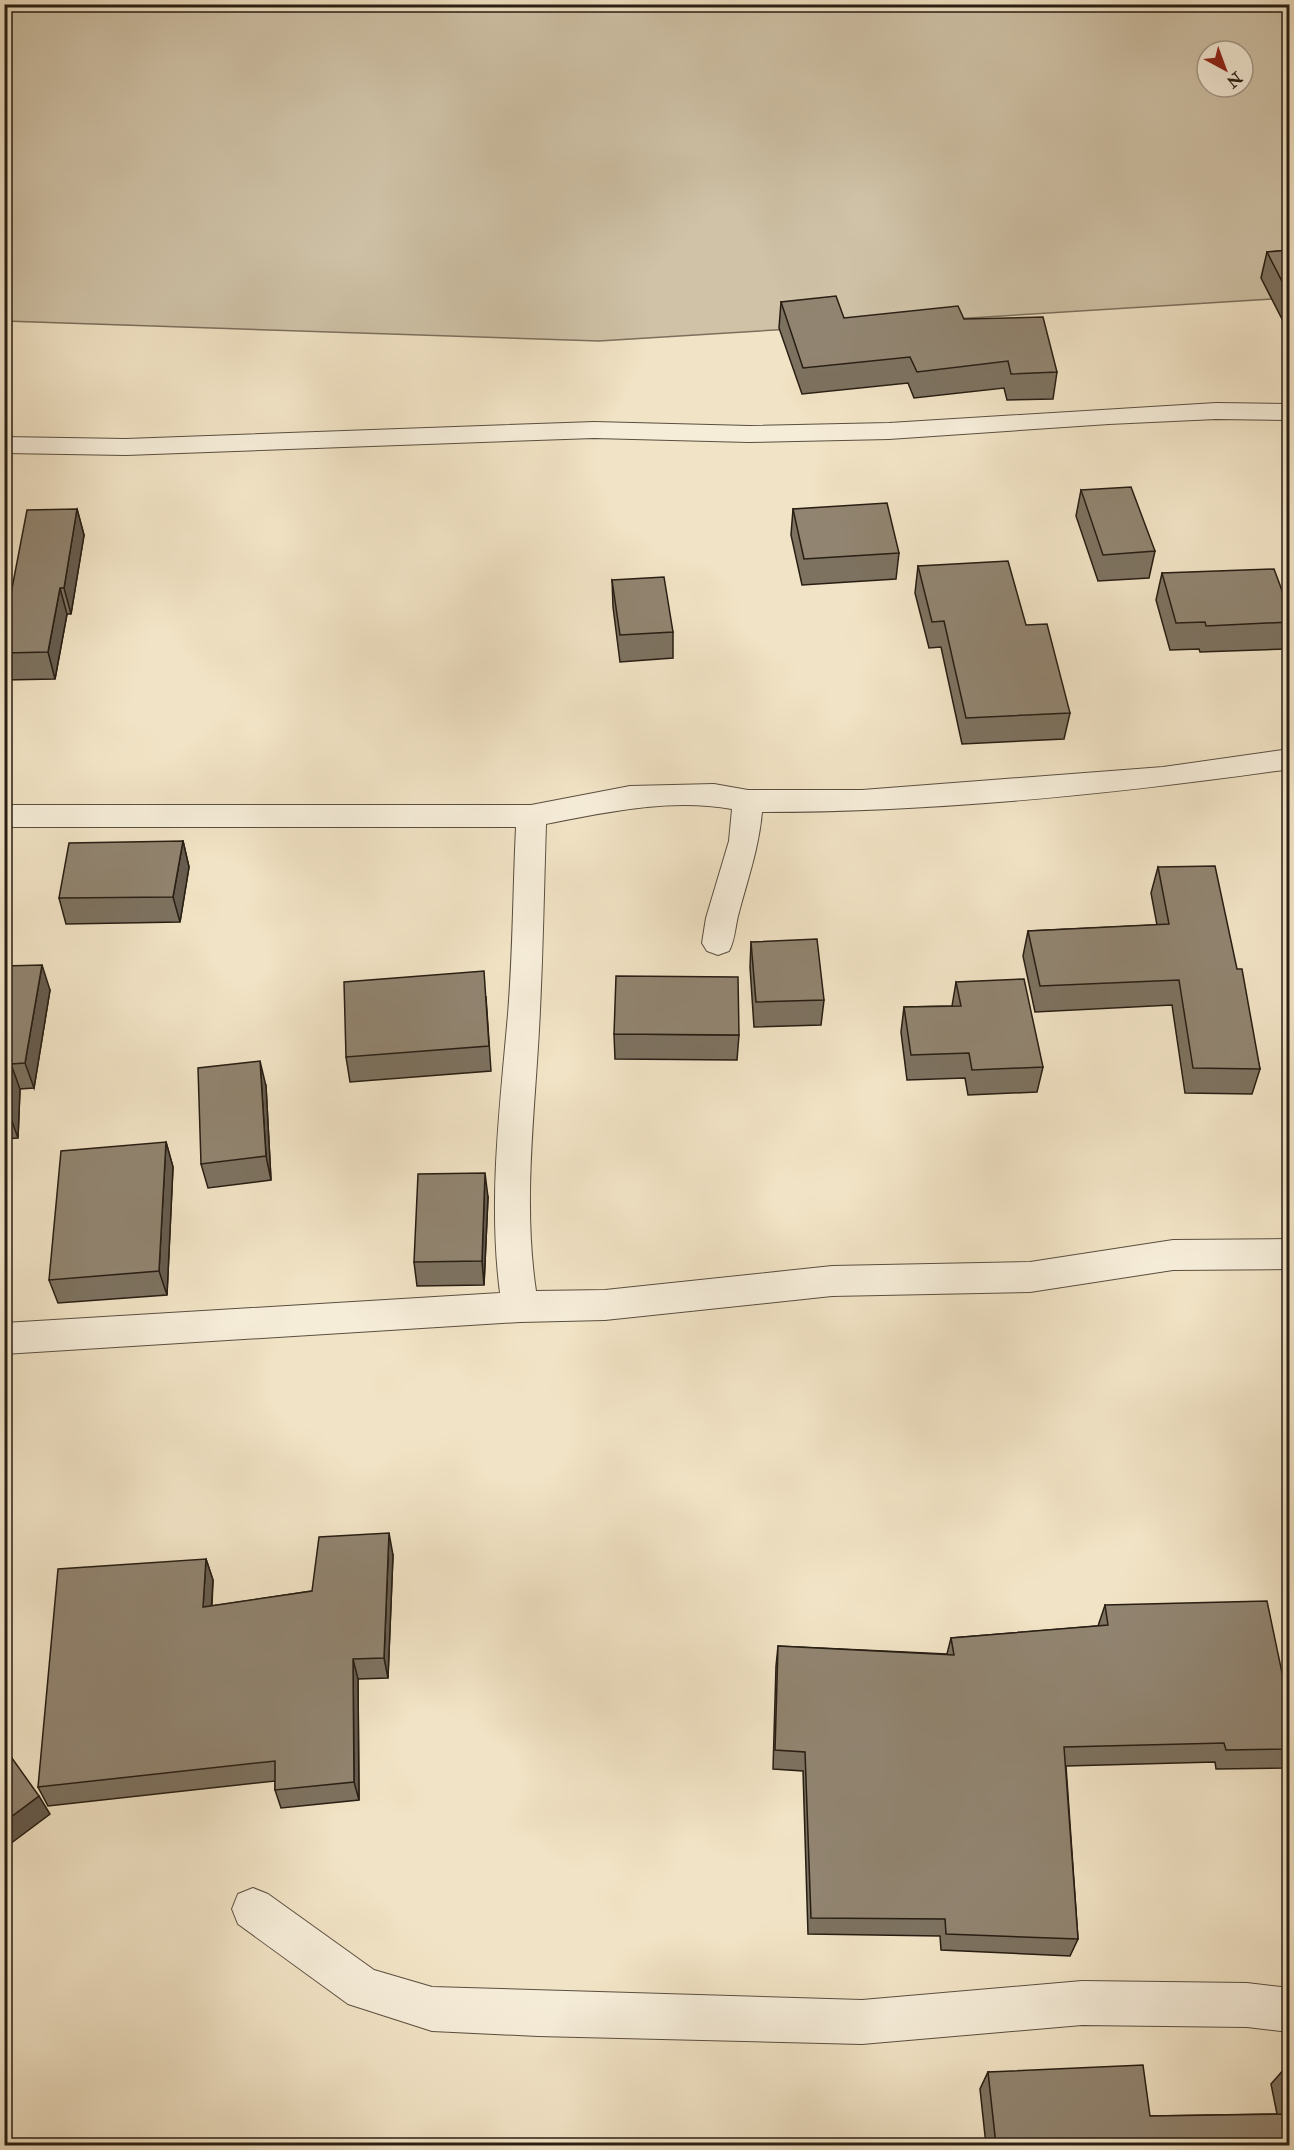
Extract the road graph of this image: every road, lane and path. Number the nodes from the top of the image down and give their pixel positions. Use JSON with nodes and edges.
{"nodes":[{"id":1,"x":1290,"y":412,"type":"edge"},
{"id":2,"x":4,"y":445,"type":"edge"},
{"id":3,"x":1290,"y":759,"type":"edge"},
{"id":4,"x":748,"y":801,"type":"junction"},
{"id":5,"x":4,"y":816,"type":"edge"},
{"id":6,"x":531,"y":816,"type":"junction"},
{"id":7,"x":718,"y":943,"type":"dead end"},
{"id":8,"x":1290,"y":1254,"type":"edge"},
{"id":9,"x":520,"y":1307,"type":"junction"},
{"id":10,"x":4,"y":1339,"type":"edge"},
{"id":11,"x":253,"y":1909,"type":"dead end"},
{"id":12,"x":1290,"y":2010,"type":"edge"}],
"edges":[{"from":1,"to":2,"type":"street"},
{"from":3,"to":4,"type":"street"},
{"from":4,"to":6,"type":"street"},
{"from":4,"to":7,"type":"street"},
{"from":5,"to":6,"type":"street"},
{"from":6,"to":9,"type":"street"},
{"from":8,"to":9,"type":"street"},
{"from":9,"to":10,"type":"street"},
{"from":11,"to":12,"type":"street"}]}
